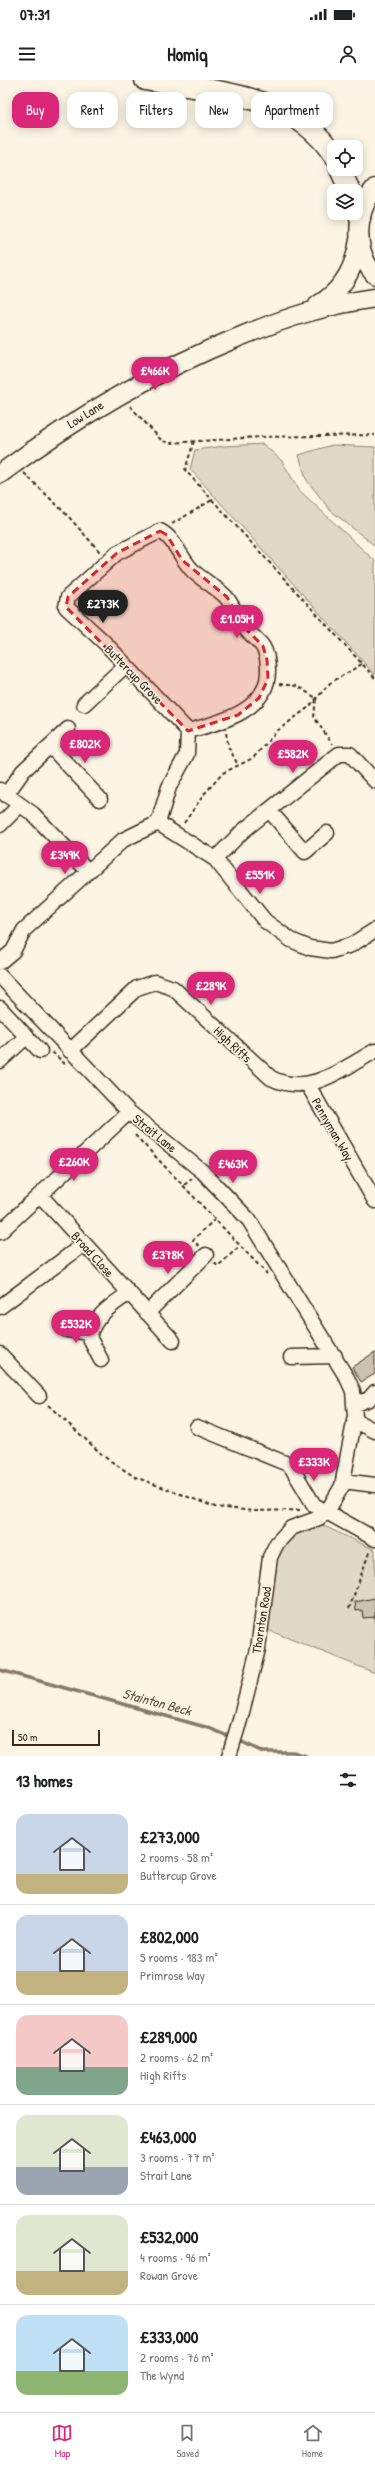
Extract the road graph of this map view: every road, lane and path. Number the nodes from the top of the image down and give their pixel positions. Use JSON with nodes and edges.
{"nodes":[{"id":1,"x":145,"y":80,"type":"edge"},
{"id":2,"x":327,"y":147,"type":"edge"},
{"id":3,"x":375,"y":188,"type":"edge"},
{"id":4,"x":363,"y":208,"type":"edge"},
{"id":5,"x":358,"y":220,"type":"edge"},
{"id":6,"x":375,"y":275,"type":"edge"},
{"id":7,"x":375,"y":298,"type":"edge"},
{"id":8,"x":310,"y":310,"type":"junction"},
{"id":9,"x":131,"y":402,"type":"dead end"},
{"id":10,"x":375,"y":434,"type":"edge"},
{"id":11,"x":194,"y":441,"type":"junction"},
{"id":12,"x":27,"y":469,"type":"dead end"},
{"id":13,"x":23,"y":472,"type":"junction"},
{"id":14,"x":9,"y":475,"type":"edge"},
{"id":15,"x":212,"y":500,"type":"junction"},
{"id":16,"x":160,"y":531,"type":"junction"},
{"id":17,"x":108,"y":561,"type":"junction"},
{"id":18,"x":362,"y":664,"type":"junction"},
{"id":19,"x":126,"y":665,"type":"junction"},
{"id":20,"x":375,"y":678,"type":"edge"},
{"id":21,"x":266,"y":682,"type":"junction"},
{"id":22,"x":316,"y":698,"type":"junction"},
{"id":23,"x":84,"y":704,"type":"dead end"},
{"id":24,"x":223,"y":720,"type":"junction"},
{"id":25,"x":68,"y":729,"type":"dead end"},
{"id":26,"x":188,"y":731,"type":"junction"},
{"id":27,"x":50,"y":746,"type":"junction"},
{"id":28,"x":339,"y":754,"type":"junction"},
{"id":29,"x":238,"y":765,"type":"junction"},
{"id":30,"x":375,"y":781,"type":"edge"},
{"id":31,"x":3,"y":793,"type":"edge"},
{"id":32,"x":100,"y":799,"type":"dead end"},
{"id":33,"x":20,"y":805,"type":"junction"},
{"id":34,"x":268,"y":810,"type":"junction"},
{"id":35,"x":158,"y":823,"type":"junction"},
{"id":36,"x":0,"y":825,"type":"edge"},
{"id":37,"x":175,"y":834,"type":"junction"},
{"id":38,"x":327,"y":834,"type":"dead end"},
{"id":39,"x":215,"y":859,"type":"junction"},
{"id":40,"x":88,"y":871,"type":"junction"},
{"id":41,"x":375,"y":930,"type":"edge"},
{"id":42,"x":0,"y":962,"type":"edge"},
{"id":43,"x":0,"y":976,"type":"edge"},
{"id":44,"x":0,"y":1008,"type":"edge"},
{"id":45,"x":27,"y":1036,"type":"junction"},
{"id":46,"x":40,"y":1051,"type":"dead end"},
{"id":47,"x":70,"y":1051,"type":"junction"},
{"id":48,"x":375,"y":1051,"type":"edge"},
{"id":49,"x":0,"y":1061,"type":"edge"},
{"id":50,"x":308,"y":1085,"type":"junction"},
{"id":51,"x":125,"y":1116,"type":"junction"},
{"id":52,"x":40,"y":1195,"type":"junction"},
{"id":53,"x":374,"y":1195,"type":"edge"},
{"id":54,"x":0,"y":1232,"type":"edge"},
{"id":55,"x":84,"y":1244,"type":"junction"},
{"id":56,"x":206,"y":1255,"type":"dead end"},
{"id":57,"x":271,"y":1279,"type":"dead end"},
{"id":58,"x":129,"y":1293,"type":"junction"},
{"id":59,"x":0,"y":1307,"type":"edge"},
{"id":60,"x":147,"y":1313,"type":"junction"},
{"id":61,"x":66,"y":1330,"type":"dead end"},
{"id":62,"x":90,"y":1333,"type":"junction"},
{"id":63,"x":172,"y":1341,"type":"dead end"},
{"id":64,"x":0,"y":1354,"type":"edge"},
{"id":65,"x":335,"y":1356,"type":"junction"},
{"id":66,"x":291,"y":1357,"type":"dead end"},
{"id":67,"x":101,"y":1360,"type":"dead end"},
{"id":68,"x":375,"y":1392,"type":"edge"},
{"id":69,"x":39,"y":1396,"type":"joint"},
{"id":70,"x":355,"y":1404,"type":"junction"},
{"id":71,"x":354,"y":1420,"type":"junction"},
{"id":72,"x":197,"y":1426,"type":"dead end"},
{"id":73,"x":375,"y":1431,"type":"edge"},
{"id":74,"x":343,"y":1481,"type":"junction"},
{"id":75,"x":375,"y":1484,"type":"edge"},
{"id":76,"x":304,"y":1509,"type":"dead end"},
{"id":77,"x":327,"y":1512,"type":"junction"},
{"id":78,"x":374,"y":1538,"type":"edge"},
{"id":79,"x":349,"y":1609,"type":"dead end"},
{"id":80,"x":229,"y":1756,"type":"edge"}],
"edges":[{"from":1,"to":2,"type":"highway"},
{"from":3,"to":4,"type":"main road","name":"Low Lane"},
{"from":5,"to":6,"type":"main road"},
{"from":5,"to":8,"type":"main road","name":"Low Lane"},
{"from":7,"to":8,"type":"main road","name":"Low Lane"},
{"from":8,"to":14,"type":"main road","name":"Low Lane"},
{"from":9,"to":11,"type":"path"},
{"from":10,"to":11,"type":"path"},
{"from":11,"to":15,"type":"path"},
{"from":12,"to":13,"type":"path"},
{"from":13,"to":14,"type":"path"},
{"from":13,"to":17,"type":"path"},
{"from":15,"to":16,"type":"path"},
{"from":15,"to":18,"type":"path"},
{"from":16,"to":17,"type":"street","name":"Buttercup Grove"},
{"from":16,"to":21,"type":"street"},
{"from":17,"to":19,"type":"street","name":"Buttercup Grove"},
{"from":18,"to":20,"type":"path"},
{"from":18,"to":22,"type":"path"},
{"from":19,"to":23,"type":"street"},
{"from":19,"to":26,"type":"street","name":"Buttercup Grove"},
{"from":21,"to":22,"type":"path"},
{"from":21,"to":24,"type":"street"},
{"from":22,"to":28,"type":"path"},
{"from":22,"to":29,"type":"path"},
{"from":24,"to":26,"type":"street"},
{"from":24,"to":29,"type":"path"},
{"from":25,"to":27,"type":"street"},
{"from":26,"to":35,"type":"street"},
{"from":27,"to":31,"type":"street"},
{"from":27,"to":32,"type":"street"},
{"from":28,"to":30,"type":"street"},
{"from":28,"to":34,"type":"street"},
{"from":29,"to":37,"type":"path"},
{"from":31,"to":33,"type":"street"},
{"from":33,"to":36,"type":"street"},
{"from":33,"to":40,"type":"street"},
{"from":34,"to":38,"type":"street"},
{"from":34,"to":39,"type":"street"},
{"from":35,"to":37,"type":"street"},
{"from":35,"to":40,"type":"street"},
{"from":37,"to":39,"type":"street"},
{"from":39,"to":41,"type":"street"},
{"from":40,"to":42,"type":"street"},
{"from":43,"to":47,"type":"street","name":"Strait Lane"},
{"from":44,"to":45,"type":"street"},
{"from":45,"to":46,"type":"street"},
{"from":45,"to":49,"type":"street"},
{"from":47,"to":50,"type":"street","name":"High Rifts"},
{"from":47,"to":51,"type":"street","name":"Strait Lane"},
{"from":48,"to":50,"type":"street","name":"High Rifts"},
{"from":50,"to":53,"type":"street","name":"Pennyman Way"},
{"from":51,"to":52,"type":"street"},
{"from":51,"to":57,"type":"path"},
{"from":51,"to":65,"type":"street","name":"Strait Lane"},
{"from":52,"to":54,"type":"street"},
{"from":52,"to":55,"type":"street","name":"Broad Close"},
{"from":55,"to":58,"type":"street","name":"Broad Close"},
{"from":55,"to":59,"type":"street"},
{"from":56,"to":60,"type":"street"},
{"from":58,"to":60,"type":"street","name":"Broad Close"},
{"from":58,"to":62,"type":"street"},
{"from":60,"to":63,"type":"street","name":"Broad Close"},
{"from":61,"to":62,"type":"street"},
{"from":62,"to":67,"type":"street"},
{"from":64,"to":69,"type":"street"},
{"from":65,"to":66,"type":"street"},
{"from":65,"to":70,"type":"street","name":"Strait Lane"},
{"from":68,"to":70,"type":"street"},
{"from":69,"to":76,"type":"path"},
{"from":70,"to":71,"type":"street","name":"Strait Lane"},
{"from":71,"to":73,"type":"street"},
{"from":71,"to":74,"type":"street","name":"Strait Lane"},
{"from":72,"to":77,"type":"street"},
{"from":74,"to":75,"type":"street"},
{"from":74,"to":77,"type":"street","name":"Strait Lane"},
{"from":77,"to":78,"type":"street"},
{"from":77,"to":80,"type":"street","name":"Thornton Road"},
{"from":78,"to":79,"type":"path"}]}
